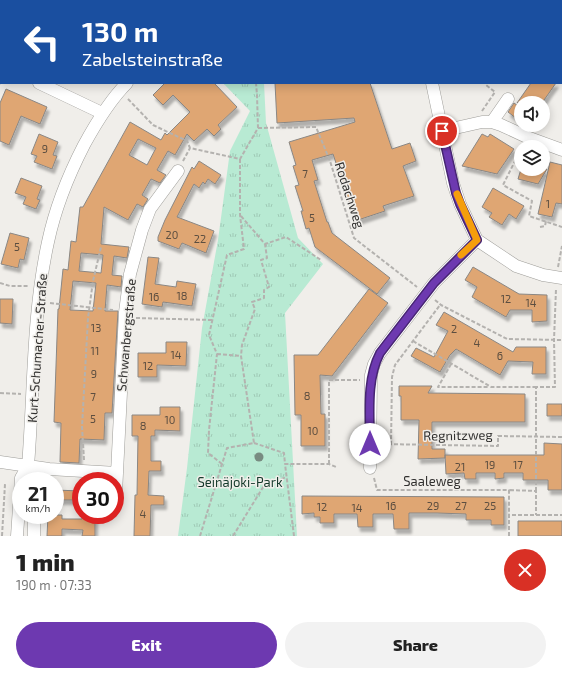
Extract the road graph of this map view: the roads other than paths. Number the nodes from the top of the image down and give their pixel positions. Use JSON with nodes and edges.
{"nodes":[{"id":1,"x":41,"y":84,"type":"edge"},
{"id":2,"x":432,"y":84,"type":"edge"},
{"id":3,"x":124,"y":87,"type":"edge"},
{"id":4,"x":508,"y":99,"type":"dead end"},
{"id":5,"x":102,"y":113,"type":"junction"},
{"id":6,"x":492,"y":122,"type":"junction"},
{"id":7,"x":442,"y":131,"type":"junction"},
{"id":8,"x":562,"y":150,"type":"edge"},
{"id":9,"x":178,"y":171,"type":"dead end"},
{"id":10,"x":477,"y":240,"type":"junction"},
{"id":11,"x":559,"y":278,"type":"edge"},
{"id":12,"x":0,"y":462,"type":"edge"},
{"id":13,"x":28,"y":466,"type":"junction"},
{"id":14,"x":370,"y":468,"type":"road end"},
{"id":15,"x":31,"y":472,"type":"edge"},
{"id":16,"x":94,"y":472,"type":"edge"},
{"id":17,"x":117,"y":472,"type":"edge"},
{"id":18,"x":34,"y":524,"type":"edge"},
{"id":19,"x":18,"y":536,"type":"edge"},
{"id":20,"x":34,"y":536,"type":"edge"}],
"edges":[{"from":1,"to":5,"type":"street"},
{"from":2,"to":7,"type":"street"},
{"from":3,"to":5,"type":"street","name":"Kurt-Schumacher-Straße"},
{"from":4,"to":6,"type":"street"},
{"from":5,"to":13,"type":"street","name":"Kurt-Schumacher-Straße"},
{"from":6,"to":7,"type":"street"},
{"from":6,"to":8,"type":"street"},
{"from":7,"to":10,"type":"street"},
{"from":9,"to":17,"type":"street","name":"Schwanbergstraße"},
{"from":10,"to":11,"type":"street"},
{"from":10,"to":14,"type":"street"},
{"from":12,"to":13,"type":"street"},
{"from":13,"to":15,"type":"street","name":"Kurt-Schumacher-Straße"},
{"from":13,"to":16,"type":"street"},
{"from":13,"to":19,"type":"street","name":"Kurt-Schumacher-Straße"},
{"from":18,"to":20,"type":"street"}]}
